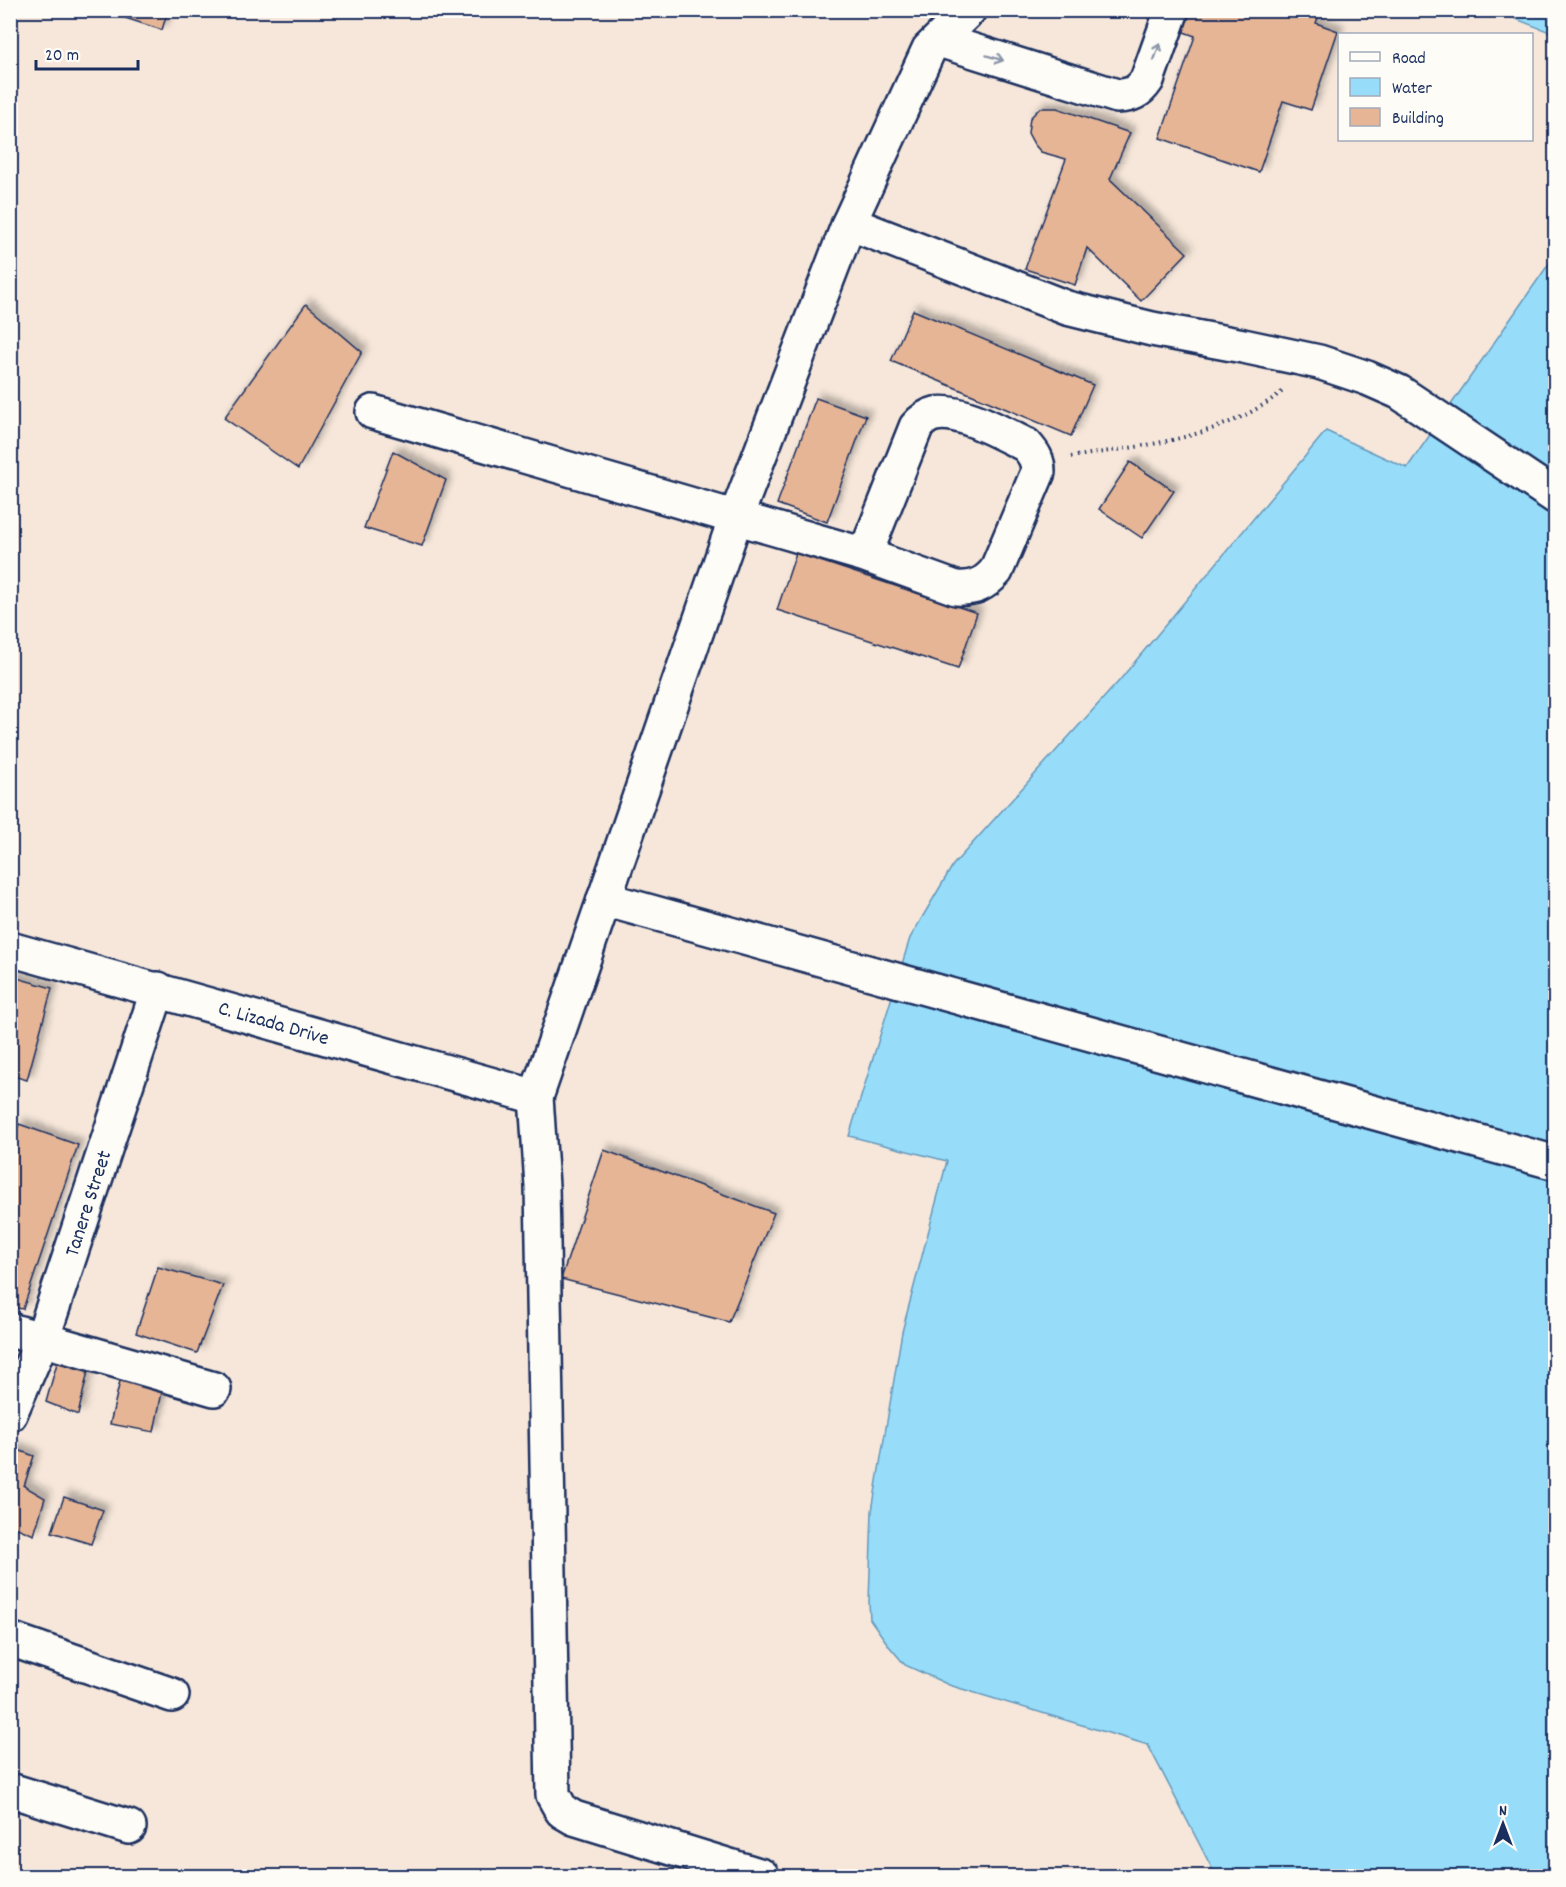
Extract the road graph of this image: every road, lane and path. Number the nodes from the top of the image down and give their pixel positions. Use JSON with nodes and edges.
{"nodes":[{"id":1,"x":969,"y":10,"type":"edge"},
{"id":2,"x":1172,"y":10,"type":"edge"},
{"id":3,"x":939,"y":40,"type":"junction"},
{"id":4,"x":849,"y":223,"type":"junction"},
{"id":5,"x":1318,"y":362,"type":"junction"},
{"id":6,"x":373,"y":412,"type":"dead end"},
{"id":7,"x":1038,"y":462,"type":"junction"},
{"id":8,"x":1556,"y":497,"type":"edge"},
{"id":9,"x":736,"y":516,"type":"junction"},
{"id":10,"x":865,"y":555,"type":"junction"},
{"id":11,"x":604,"y":899,"type":"junction"},
{"id":12,"x":10,"y":950,"type":"edge"},
{"id":13,"x":158,"y":989,"type":"junction"},
{"id":14,"x":536,"y":1097,"type":"junction"},
{"id":15,"x":1556,"y":1163,"type":"edge"},
{"id":16,"x":10,"y":1330,"type":"edge"},
{"id":17,"x":42,"y":1340,"type":"junction"},
{"id":18,"x":214,"y":1389,"type":"dead end"},
{"id":19,"x":10,"y":1414,"type":"edge"},
{"id":20,"x":10,"y":1639,"type":"edge"},
{"id":21,"x":172,"y":1695,"type":"dead end"},
{"id":22,"x":10,"y":1790,"type":"edge"},
{"id":23,"x":129,"y":1827,"type":"dead end"},
{"id":24,"x":757,"y":1876,"type":"edge"},
{"id":25,"x":762,"y":1876,"type":"edge"}],
"edges":[{"from":1,"to":3,"type":"street"},
{"from":3,"to":2,"type":"street","one_way":true},
{"from":3,"to":4,"type":"street"},
{"from":4,"to":5,"type":"street"},
{"from":4,"to":9,"type":"street"},
{"from":5,"to":7,"type":"path"},
{"from":5,"to":8,"type":"street"},
{"from":6,"to":9,"type":"street"},
{"from":7,"to":10,"type":"street"},
{"from":7,"to":10,"type":"street"},
{"from":9,"to":10,"type":"street"},
{"from":9,"to":11,"type":"street"},
{"from":11,"to":14,"type":"street"},
{"from":11,"to":15,"type":"street"},
{"from":12,"to":13,"type":"street","name":"C. Lizada Drive"},
{"from":13,"to":14,"type":"street","name":"C. Lizada Drive"},
{"from":13,"to":17,"type":"street","name":"Tanere Street"},
{"from":14,"to":24,"type":"street"},
{"from":16,"to":17,"type":"street"},
{"from":17,"to":18,"type":"street"},
{"from":17,"to":19,"type":"street","name":"Tanere Street"},
{"from":20,"to":21,"type":"street"},
{"from":22,"to":23,"type":"street"},
{"from":24,"to":25,"type":"street"}]}
